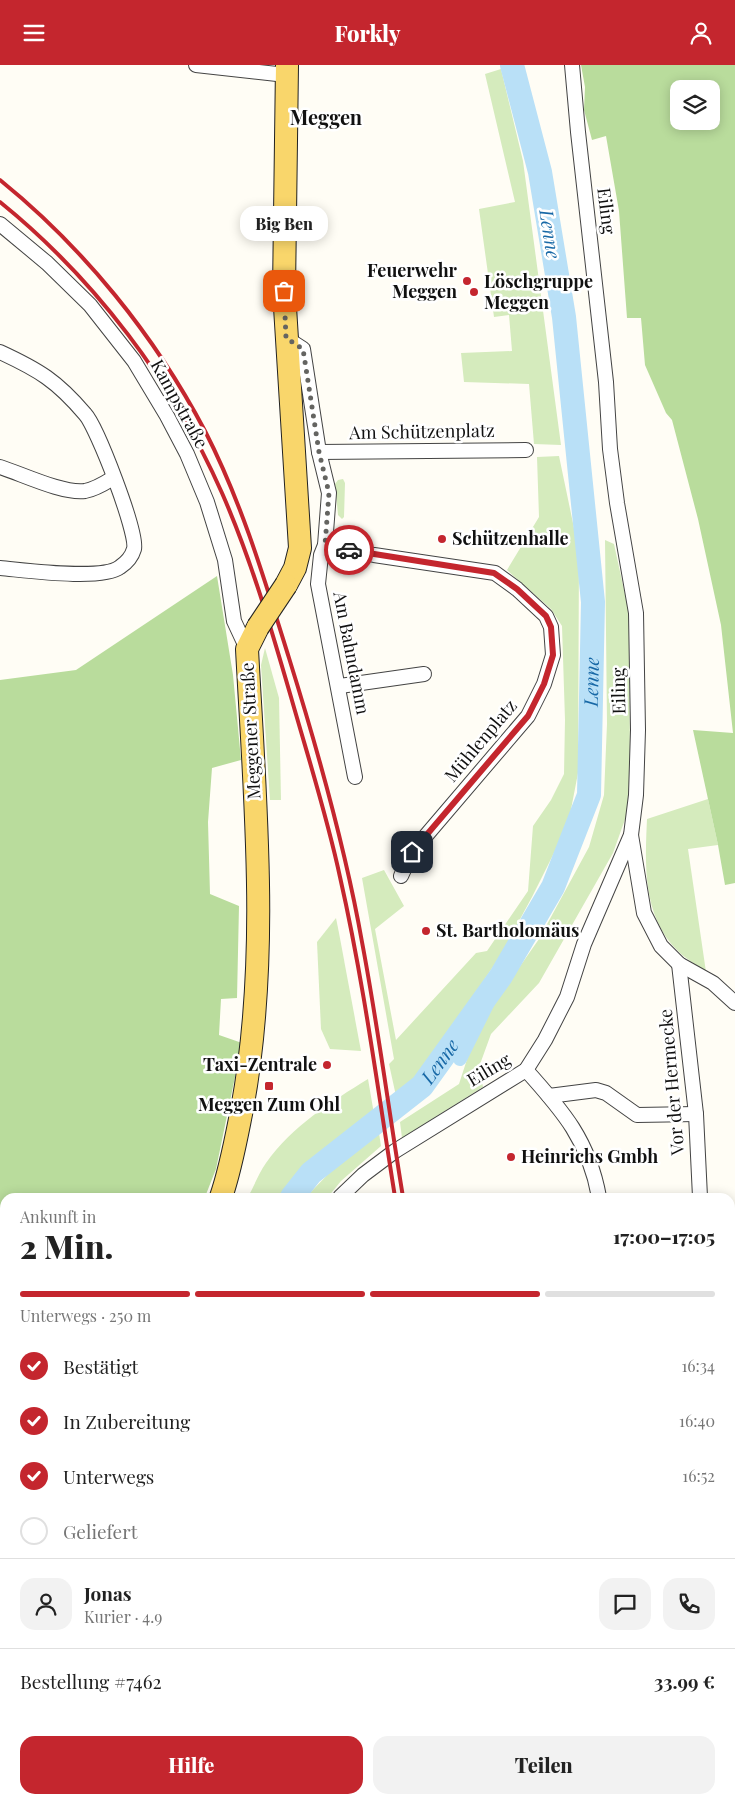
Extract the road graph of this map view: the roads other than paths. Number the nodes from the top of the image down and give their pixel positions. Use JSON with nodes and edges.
{"nodes":[{"id":1,"x":196,"y":65,"type":"edge"},
{"id":2,"x":572,"y":65,"type":"edge"},
{"id":3,"x":286,"y":70,"type":"edge"},
{"id":4,"x":0,"y":224,"type":"edge"},
{"id":5,"x":286,"y":338,"type":"junction"},
{"id":6,"x":0,"y":352,"type":"edge"},
{"id":7,"x":526,"y":450,"type":"dead end"},
{"id":8,"x":319,"y":452,"type":"junction"},
{"id":9,"x":0,"y":467,"type":"edge"},
{"id":10,"x":113,"y":478,"type":"junction"},
{"id":11,"x":325,"y":545,"type":"junction"},
{"id":12,"x":0,"y":568,"type":"edge"},
{"id":13,"x":247,"y":649,"type":"junction"},
{"id":14,"x":424,"y":674,"type":"dead end"},
{"id":15,"x":340,"y":686,"type":"junction"},
{"id":16,"x":355,"y":777,"type":"dead end"},
{"id":17,"x":631,"y":835,"type":"junction"},
{"id":18,"x":401,"y":875,"type":"dead end"},
{"id":19,"x":679,"y":964,"type":"junction"},
{"id":20,"x":735,"y":1003,"type":"edge"},
{"id":21,"x":526,"y":1070,"type":"junction"},
{"id":22,"x":550,"y":1096,"type":"junction"},
{"id":23,"x":696,"y":1114,"type":"junction"},
{"id":24,"x":222,"y":1193,"type":"edge"},
{"id":25,"x":344,"y":1193,"type":"edge"},
{"id":26,"x":598,"y":1193,"type":"edge"},
{"id":27,"x":700,"y":1193,"type":"edge"}],
"edges":[{"from":1,"to":3,"type":"street"},
{"from":2,"to":17,"type":"street","name":"Eiling"},
{"from":3,"to":5,"type":"main road","name":"Meggener Straße"},
{"from":4,"to":13,"type":"street","name":"Kampstraße"},
{"from":5,"to":8,"type":"street","name":"Am Bahndamm"},
{"from":5,"to":13,"type":"main road","name":"Meggener Straße","bridge":true},
{"from":6,"to":10,"type":"street"},
{"from":7,"to":8,"type":"street","name":"Am Schützenplatz"},
{"from":8,"to":11,"type":"street","name":"Am Bahndamm"},
{"from":9,"to":10,"type":"street"},
{"from":10,"to":12,"type":"street"},
{"from":11,"to":15,"type":"street","name":"Am Bahndamm"},
{"from":11,"to":18,"type":"street","name":"Mühlenplatz"},
{"from":13,"to":24,"type":"main road","name":"Meggener Straße"},
{"from":14,"to":15,"type":"street"},
{"from":15,"to":16,"type":"street","name":"Am Bahndamm"},
{"from":17,"to":19,"type":"street"},
{"from":17,"to":21,"type":"street","name":"Eiling"},
{"from":19,"to":20,"type":"street"},
{"from":19,"to":23,"type":"street","name":"Vor der Hermecke"},
{"from":21,"to":22,"type":"street"},
{"from":21,"to":25,"type":"street","name":"Eiling"},
{"from":22,"to":23,"type":"street"},
{"from":22,"to":26,"type":"street"},
{"from":23,"to":27,"type":"street","name":"Vor der Hermecke"}]}
